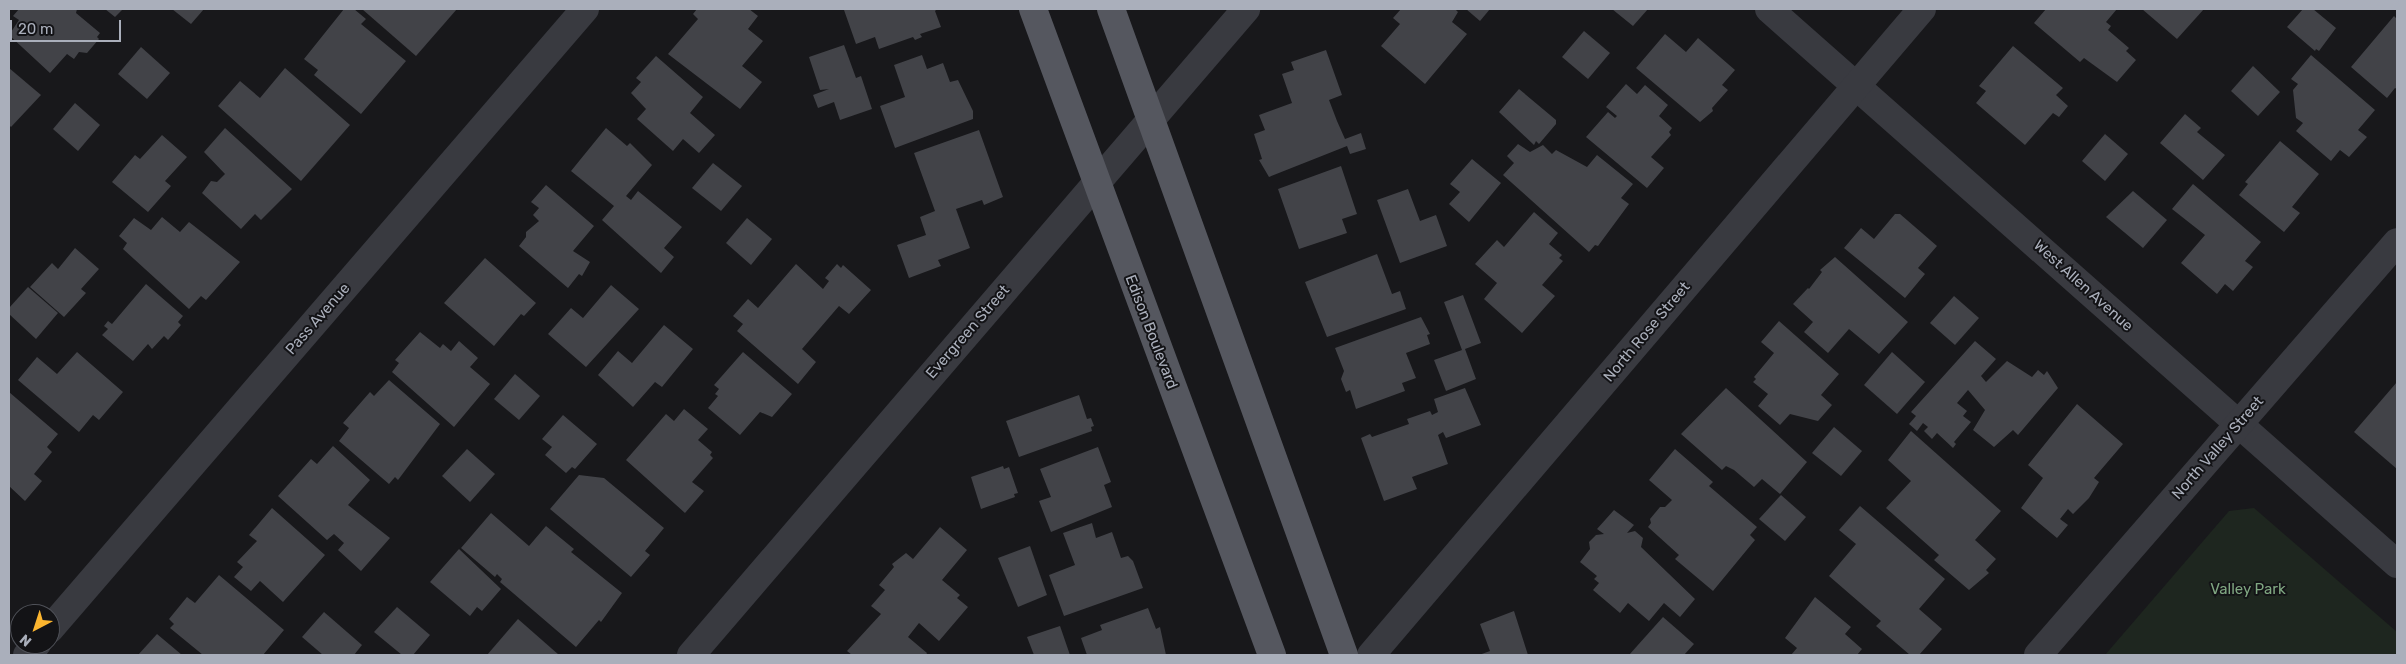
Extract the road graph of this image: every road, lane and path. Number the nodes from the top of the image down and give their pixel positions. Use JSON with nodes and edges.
{"nodes":[{"id":1,"x":585,"y":9,"type":"edge"},
{"id":2,"x":1032,"y":9,"type":"edge"},
{"id":3,"x":1111,"y":9,"type":"edge"},
{"id":4,"x":1246,"y":9,"type":"edge"},
{"id":5,"x":1769,"y":9,"type":"edge"},
{"id":6,"x":1922,"y":9,"type":"edge"},
{"id":7,"x":1857,"y":84,"type":"junction"},
{"id":8,"x":1151,"y":118,"type":"junction"},
{"id":9,"x":1095,"y":183,"type":"junction"},
{"id":10,"x":2397,"y":242,"type":"edge"},
{"id":11,"x":2238,"y":425,"type":"junction"},
{"id":12,"x":2397,"y":564,"type":"edge"},
{"id":13,"x":60,"y":617,"type":"edge"},
{"id":14,"x":691,"y":655,"type":"edge"},
{"id":15,"x":1272,"y":655,"type":"edge"},
{"id":16,"x":1344,"y":655,"type":"edge"},
{"id":17,"x":1372,"y":655,"type":"edge"},
{"id":18,"x":2038,"y":655,"type":"edge"}],
"edges":[{"from":1,"to":13,"type":"street","name":"Pass Avenue"},
{"from":2,"to":9,"type":"main road","name":"Edison Boulevard"},
{"from":3,"to":8,"type":"main road"},
{"from":4,"to":8,"type":"street","name":"Evergreen Street"},
{"from":5,"to":7,"type":"street","name":"West Allen Avenue"},
{"from":6,"to":7,"type":"street","name":"North Rose Street"},
{"from":7,"to":11,"type":"street","name":"West Allen Avenue"},
{"from":7,"to":17,"type":"street","name":"North Rose Street"},
{"from":8,"to":9,"type":"street","name":"Evergreen Street"},
{"from":8,"to":16,"type":"main road"},
{"from":9,"to":14,"type":"street","name":"Evergreen Street"},
{"from":9,"to":15,"type":"main road","name":"Edison Boulevard"},
{"from":10,"to":11,"type":"street","name":"North Valley Street"},
{"from":11,"to":12,"type":"street","name":"West Allen Avenue"},
{"from":11,"to":18,"type":"street","name":"North Valley Street"}]}
